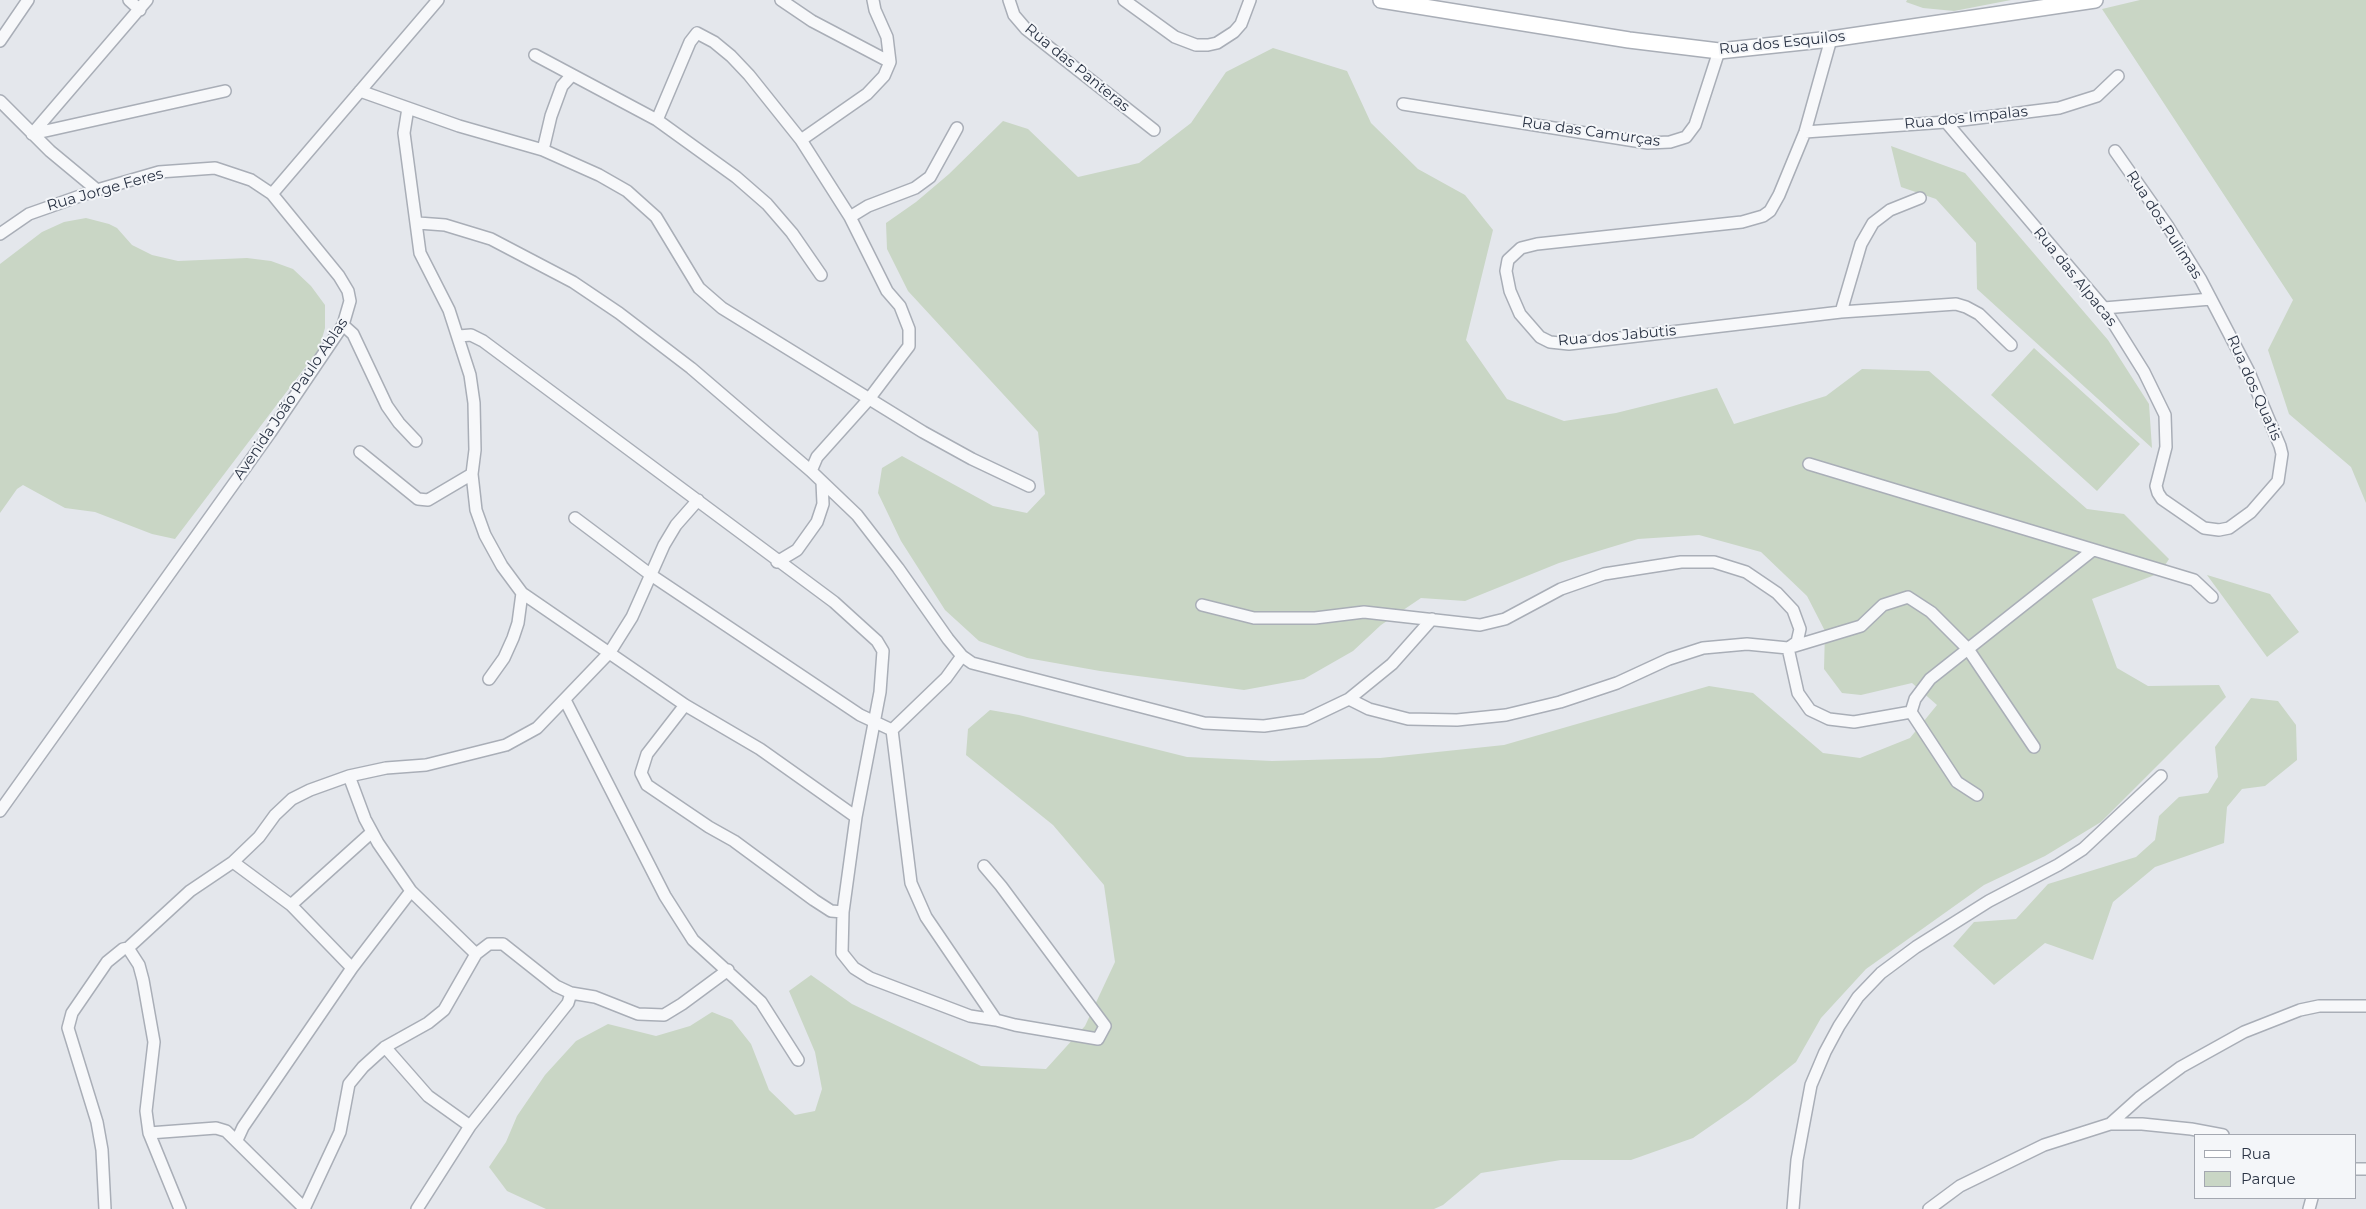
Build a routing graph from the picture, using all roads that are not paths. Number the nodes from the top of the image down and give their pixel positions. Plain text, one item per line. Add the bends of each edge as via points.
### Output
1 (28, 0) edge
2 (129, 0) edge
3 (147, 0) edge
4 (438, 0) edge
5 (781, 0) edge
6 (873, 0) edge
7 (1009, 0) edge
8 (1124, 0) edge
9 (1250, 0) edge
10 (1381, 0) edge
11 (2094, 0) edge
12 (140, 10) junction
13 (1831, 39) junction
14 (0, 41) edge
15 (1719, 50) junction
16 (535, 55) dead end
17 (890, 62) junction
18 (571, 76) junction
19 (2118, 76) dead end
20 (225, 91) dead end
21 (360, 91) junction
22 (0, 101) edge
23 (1403, 104) dead end
24 (408, 108) junction
25 (657, 120) junction
26 (1946, 122) junction
27 (957, 128) dead end
28 (1154, 130) dead end
29 (1805, 132) junction
30 (32, 134) junction
31 (801, 140) junction
32 (543, 150) junction
33 (2115, 151) dead end
34 (97, 190) junction
35 (272, 194) junction
36 (1920, 198) dead end
37 (850, 217) junction
38 (418, 222) junction
39 (0, 234) edge
40 (821, 275) dead end
41 (2211, 299) junction
42 (2104, 308) junction
43 (1840, 312) junction
44 (343, 325) junction
45 (459, 336) junction
46 (2011, 345) dead end
47 (869, 399) junction
48 (416, 441) dead end
49 (360, 452) dead end
50 (1809, 464) dead end
51 (811, 471) junction
52 (472, 474) junction
53 (822, 482) junction
54 (1030, 486) dead end
55 (698, 500) junction
56 (575, 518) dead end
57 (2193, 522) joint
58 (2093, 550) junction
59 (777, 562) junction
60 (651, 575) junction
61 (522, 593) junction
62 (2212, 597) dead end
63 (1202, 605) dead end
64 (1432, 619) junction
65 (1788, 648) junction
66 (1968, 649) junction
67 (610, 652) junction
68 (962, 656) junction
69 (489, 679) dead end
70 (1349, 699) junction
71 (565, 700) junction
72 (685, 705) junction
73 (1910, 712) junction
74 (875, 721) junction
75 (892, 730) junction
76 (2034, 747) dead end
77 (349, 776) junction
78 (2161, 776) dead end
79 (1977, 795) dead end
80 (0, 811) edge
81 (856, 817) junction
82 (372, 832) junction
83 (233, 862) junction
84 (984, 866) dead end
85 (411, 891) junction
86 (291, 905) junction
87 (843, 912) junction
88 (128, 948) junction
89 (476, 954) junction
90 (352, 968) junction
91 (728, 970) junction
92 (571, 993) junction
93 (2366, 1006) edge
94 (996, 1020) junction
95 (385, 1047) junction
96 (798, 1060) dead end
97 (2110, 1124) junction
98 (470, 1126) junction
99 (149, 1133) junction
100 (2218, 1134) edge
101 (237, 1140) junction
102 (105, 1209) edge
103 (180, 1209) edge
104 (304, 1209) edge
105 (417, 1209) edge
106 (1793, 1209) edge
107 (1928, 1209) edge

1 - 14 street
2 - 12 street
3 - 12 street
4 - 21 street
5 - 17 street via 812,21
6 - 17 street via 887,37
7 - 28 street, Rua das Panteras via 1014,15 1026,29
8 - 9 street via 1175,37 1190,44 1208,45 1234,32 1241,24
10 - 15 street, Rua dos Esquilos via 1629,40
11 - 13 street, Rua dos Esquilos
12 - 30 street
13 - 15 street, Rua dos Esquilos
13 - 29 street, Rua dos Jabutis
15 - 23 street, Rua das Camurças via 1695,125 1686,137 1670,142 1648,143
16 - 18 street
17 - 31 street via 884,76 867,94
18 - 25 street
18 - 32 street via 562,86 550,116
19 - 26 street, Rua dos Impalas via 2097,96 2079,103
20 - 30 street
21 - 24 street
21 - 35 street
22 - 30 street
24 - 32 street
24 - 38 street via 404,133
25 - 31 street via 681,59 697,33 731,56
25 - 40 street via 767,204
26 - 29 street, Rua dos Impalas
26 - 42 street, Rua das Alpacas
27 - 37 street via 930,177 915,188 868,206
29 - 43 street, Rua dos Jabutis via 1774,205 1763,216 1742,222 1537,244 1513,254 1506,271 1510,291 1531,330 1557,343
30 - 34 street
31 - 37 street
32 - 47 street via 627,191 656,217 699,288 722,308
33 - 41 street, Rua dos Pulimas via 2182,248
34 - 35 street, Rua Jorge Feres via 160,172 215,168 251,180
34 - 39 street, Rua Jorge Feres via 29,214
35 - 44 street, Avenida João Paulo Ablas via 348,291 350,301
36 - 43 street via 1890,210 1873,223 1861,244
37 - 47 street via 880,278 900,306 908,329 908,346
38 - 45 street via 420,253
38 - 51 street via 444,225 491,239 573,282 690,368
41 - 42 street
41 - 57 street, Rua dos Quatis via 2270,418 2282,462 2278,481 2239,522 2219,530
42 - 57 street, Rua das Alpacas via 2144,372 2165,415 2166,447 2156,486 2158,493
43 - 46 street, Rua dos Jabutis via 1956,304 1979,314
44 - 48 street via 353,334 387,406
44 - 80 street, Avenida João Paulo Ablas via 270,433
45 - 52 street via 474,403
45 - 55 street via 471,335 483,341
47 - 51 street via 817,457
47 - 54 street via 972,459
49 - 52 street via 418,499 428,500
50 - 58 street
51 - 53 street
52 - 61 street via 476,510 485,535
53 - 59 street via 823,504 816,522 797,550
53 - 68 street via 863,523
55 - 59 street
55 - 60 street via 676,525
56 - 60 street
58 - 62 street via 2194,580
58 - 66 street
59 - 74 street via 834,602 877,641 883,651
60 - 67 street via 632,617
60 - 74 street via 860,716
61 - 67 street
61 - 69 street via 513,638
63 - 64 street via 1254,618 1315,618 1364,612
64 - 65 street via 1480,625 1506,619 1561,589 1604,574 1681,562 1714,562 1746,572 1777,593 1793,610 1800,629 1797,642
64 - 70 street via 1392,664
65 - 66 street via 1861,626 1883,605 1908,597 1931,612
65 - 70 street via 1747,644 1703,648 1669,659 1617,683 1506,715 1458,720 1408,719 1369,709
65 - 73 street via 1798,692 1810,710 1829,720 1854,722
66 - 73 street via 1930,679
66 - 76 street
67 - 71 street
67 - 72 street
68 - 70 street via 972,663 1046,684 1204,722 1264,726 1305,720
68 - 75 street via 946,678
71 - 77 street via 537,728 506,745 426,765 386,768
71 - 91 street via 666,896 693,940
72 - 81 street via 760,749
72 - 87 street via 647,754 641,773 647,785 734,841 814,900 832,911
73 - 79 street via 1957,782
74 - 75 street
74 - 81 street
75 - 94 street via 911,883 926,917
77 - 82 street
77 - 83 street via 292,800
78 - 106 street via 2083,849 1989,901 1916,947 1882,973 1858,997 1824,1052 1811,1085 1797,1160
81 - 87 street
82 - 85 street
82 - 86 street
83 - 86 street
83 - 88 street via 190,891
84 - 94 street via 1105,1026 1098,1040
85 - 89 street
85 - 90 street
86 - 90 street
87 - 94 street via 842,953 854,968 870,978 970,1016
88 - 99 street via 143,980 154,1042 146,1111
88 - 102 street via 107,962 72,1013 68,1028 97,1122
89 - 92 street via 489,944 503,944 556,986
89 - 95 street via 444,1010 428,1023
90 - 101 street
91 - 92 street via 664,1015 638,1014 595,997
91 - 96 street via 761,1002
92 - 98 street via 568,1003
93 - 97 street via 2319,1006 2300,1010 2244,1032 2181,1067
95 - 98 street via 428,1096
95 - 104 street via 350,1084 340,1132
97 - 100 street via 2142,1124
97 - 107 street via 2044,1145 1960,1186
98 - 105 street
99 - 101 street via 216,1128
99 - 103 street
101 - 104 street

